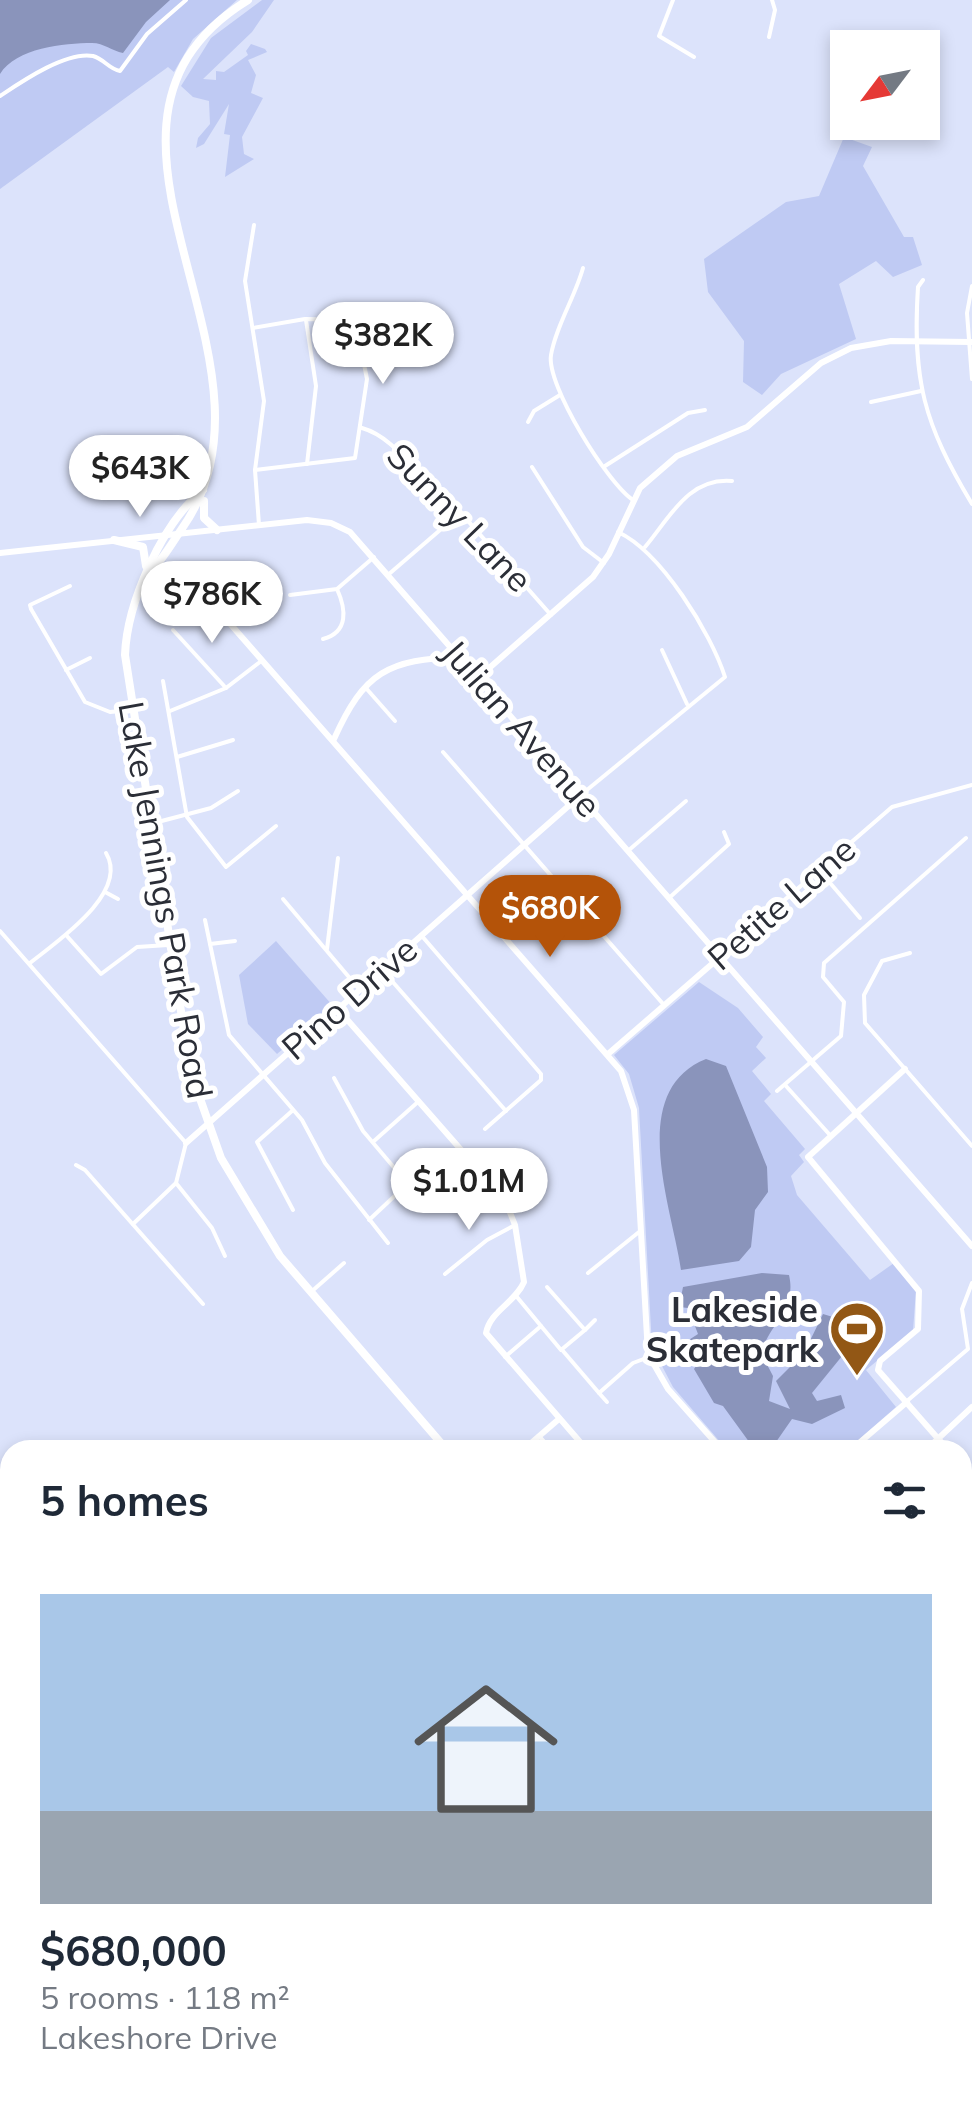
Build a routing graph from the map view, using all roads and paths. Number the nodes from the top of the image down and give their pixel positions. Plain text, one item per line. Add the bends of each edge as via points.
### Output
1 (186, 0) edge
2 (248, 0) edge
3 (673, 0) edge
4 (772, 0) edge
5 (769, 37) dead end
6 (694, 57) dead end
7 (0, 96) edge
8 (254, 225) dead end
9 (583, 268) dead end
10 (923, 280) dead end
11 (972, 286) edge
12 (305, 319) junction
13 (252, 328) junction
14 (915, 341) junction
15 (970, 342) edge
16 (972, 379) edge
17 (921, 391) junction
18 (560, 394) junction
19 (872, 402) dead end
20 (706, 410) dead end
21 (528, 422) dead end
22 (362, 428) junction
23 (307, 464) junction
24 (605, 466) junction
25 (532, 467) dead end
26 (255, 470) junction
27 (732, 481) dead end
28 (203, 490) junction
29 (970, 494) edge
30 (633, 500) junction
31 (972, 504) edge
32 (461, 512) junction
33 (259, 525) junction
34 (217, 530) junction
35 (618, 532) junction
36 (174, 535) junction
37 (114, 540) junction
38 (645, 547) junction
39 (0, 552) edge
40 (374, 557) junction
41 (604, 563) junction
42 (184, 571) dead end
43 (389, 574) junction
44 (146, 575) junction
45 (70, 586) dead end
46 (337, 589) junction
47 (290, 595) dead end
48 (551, 615) junction
49 (174, 630) dead end
50 (323, 638) dead end
51 (662, 650) dead end
52 (462, 657) junction
53 (90, 658) dead end
54 (264, 659) junction
55 (66, 670) junction
56 (479, 677) junction
57 (163, 682) dead end
58 (364, 686) junction
59 (226, 688) junction
60 (687, 704) junction
61 (132, 710) junction
62 (170, 711) junction
63 (395, 720) dead end
64 (334, 739) junction
65 (233, 740) dead end
66 (443, 752) dead end
67 (177, 757) junction
68 (972, 785) edge
69 (238, 791) dead end
70 (581, 795) junction
71 (686, 801) dead end
72 (187, 817) junction
73 (150, 824) junction
74 (276, 826) dead end
75 (724, 832) dead end
76 (966, 838) dead end
77 (524, 844) junction
78 (628, 851) junction
79 (106, 853) dead end
80 (338, 858) dead end
81 (819, 870) junction
82 (104, 892) junction
83 (468, 893) junction
84 (669, 898) junction
85 (118, 899) dead end
86 (282, 899) dead end
87 (860, 918) dead end
88 (206, 920) dead end
89 (0, 931) edge
90 (66, 935) junction
91 (421, 935) junction
92 (235, 940) dead end
93 (210, 944) junction
94 (170, 945) junction
95 (327, 949) junction
96 (910, 953) dead end
97 (720, 956) junction
98 (30, 963) junction
99 (382, 970) junction
100 (359, 990) junction
101 (664, 1004) junction
102 (338, 1008) junction
103 (608, 1054) junction
104 (811, 1060) junction
105 (905, 1068) junction
106 (262, 1074) junction
107 (334, 1078) dead end
108 (784, 1084) junction
109 (778, 1091) dead end
110 (419, 1102) junction
111 (293, 1110) junction
112 (506, 1112) junction
113 (856, 1112) junction
114 (206, 1121) junction
115 (485, 1129) dead end
116 (829, 1134) junction
117 (372, 1142) junction
118 (186, 1143) junction
119 (972, 1146) edge
120 (76, 1165) dead end
121 (417, 1176) dead end
122 (176, 1183) junction
123 (408, 1184) junction
124 (293, 1210) dead end
125 (369, 1220) junction
126 (133, 1224) junction
127 (515, 1225) junction
128 (639, 1232) junction
129 (388, 1242) dead end
130 (972, 1246) edge
131 (225, 1256) dead end
132 (344, 1263) dead end
133 (588, 1273) dead end
134 (445, 1274) dead end
135 (972, 1283) edge
136 (547, 1288) dead end
137 (310, 1292) junction
138 (516, 1296) junction
139 (203, 1304) dead end
140 (595, 1320) dead end
141 (541, 1326) junction
142 (585, 1330) junction
143 (561, 1350) junction
144 (649, 1357) junction
145 (506, 1358) junction
146 (883, 1376) junction
147 (599, 1393) junction
148 (607, 1402) dead end
149 (906, 1402) junction
150 (972, 1406) edge
151 (897, 1410) junction
152 (559, 1419) junction
153 (539, 1436) junction
154 (939, 1439) joint
155 (438, 1440) edge
156 (534, 1440) edge
157 (543, 1440) edge
158 (578, 1440) edge
159 (713, 1440) edge
160 (862, 1440) edge

1 - 7 street via 120,71 82,56 25,77
2 - 28 main road, Lake Jennings Park Road via 195,47 172,93 164,135 167,178 218,406 216,449
3 - 6 street via 660,36
4 - 5 street
8 - 13 street via 245,280
9 - 18 street via 551,355
10 - 14 street
11 - 15 street
12 - 13 street
12 - 22 street via 356,321 367,376
12 - 23 street via 316,386
13 - 26 street via 264,406
14 - 15 street
14 - 17 street
14 - 30 street via 843,352 747,427 676,456
15 - 16 street
17 - 19 street
17 - 29 street via 937,441
18 - 21 street
18 - 24 street
20 - 24 street via 688,413
22 - 23 street via 356,457
22 - 32 street, Sunny Lane via 382,436 434,495
23 - 26 street
24 - 30 street
25 - 41 street via 583,548
26 - 33 street
27 - 38 street via 687,494
28 - 34 main road via 204,518
28 - 36 main road, Lake Jennings Park Road
29 - 31 street
30 - 35 street
32 - 43 street
32 - 48 street, Sunny Lane
33 - 34 street, Julian Avenue
33 - 40 street, Julian Avenue via 331,523 353,534
34 - 36 street, Julian Avenue
35 - 38 street, Pino Drive
35 - 41 street
36 - 37 street, Julian Avenue
36 - 44 main road, Lake Jennings Park Road
37 - 39 street, Julian Avenue
37 - 44 main road via 144,546
38 - 60 street, Pino Drive via 725,673 723,682
40 - 43 street, Julian Avenue
40 - 46 street
41 - 48 street
42 - 54 street
43 - 52 street, Julian Avenue
44 - 61 main road, Lake Jennings Park Road via 128,617 125,665
45 - 55 street via 30,605
46 - 47 street
46 - 50 street via 345,606 342,624
48 - 56 street
49 - 59 street
51 - 60 street
52 - 56 street, Julian Avenue
52 - 58 street via 400,663
53 - 55 street
54 - 59 street
54 - 64 street
55 - 61 street via 85,702
56 - 70 street, Julian Avenue
57 - 62 street
58 - 63 street
58 - 64 street
59 - 62 street
60 - 70 street, Pino Drive
61 - 73 main road, Lake Jennings Park Road
62 - 67 street
64 - 83 street
65 - 67 street
66 - 77 street
67 - 72 street
68 - 81 street, Petite Lane via 900,802
69 - 72 street
70 - 77 street, Pino Drive
70 - 78 street, Julian Avenue
71 - 78 street
72 - 73 street
72 - 74 street via 226,867
73 - 94 main road, Lake Jennings Park Road
75 - 84 street via 729,844
76 - 104 street via 824,963 821,972 845,1012 837,1043
77 - 83 street, Pino Drive
77 - 101 street
78 - 84 street, Julian Avenue
79 - 82 street via 112,867
80 - 95 street
81 - 87 street
81 - 97 street, Petite Lane
82 - 85 street
82 - 90 street
83 - 91 street, Pino Drive
83 - 103 street
84 - 97 street, Julian Avenue
86 - 95 street
88 - 93 street
89 - 98 street
90 - 94 street via 102,974 144,944
90 - 98 street
91 - 99 street, Pino Drive
91 - 112 street via 541,1077
92 - 93 street
93 - 106 street via 231,1044
94 - 114 main road, Lake Jennings Park Road
95 - 100 street
96 - 105 street via 882,961 863,1007 865,1023
97 - 101 street, Petite Lane
97 - 104 street, Julian Avenue
98 - 118 street
99 - 100 street, Pino Drive
99 - 112 street
100 - 102 street, Pino Drive
101 - 103 street, Petite Lane
102 - 106 street, Pino Drive
102 - 110 street
103 - 128 street via 634,1110
104 - 108 street
104 - 113 street, Julian Avenue
105 - 113 street
105 - 119 street
106 - 111 street
106 - 114 street, Pino Drive
107 - 117 street
108 - 109 street
108 - 116 street
110 - 117 street
110 - 127 street via 504,1198
111 - 124 street via 257,1142
111 - 125 street
112 - 115 street
113 - 116 street
113 - 130 street, Julian Avenue
114 - 118 street, Pino Drive
114 - 137 main road, Lake Jennings Park Road via 269,1242
116 - 146 street via 808,1157 921,1298 921,1322 880,1361
117 - 123 street
118 - 122 street, Pino Drive
120 - 126 street
121 - 123 street
122 - 126 street
122 - 131 street
123 - 125 street
125 - 129 street
126 - 139 street
127 - 134 street
127 - 138 street via 524,1282
128 - 133 street
128 - 144 street
132 - 137 street
135 - 149 street via 962,1308 968,1349
136 - 142 street
137 - 155 main road, Lake Jennings Park Road
138 - 141 street
138 - 145 street via 486,1328
140 - 142 street
141 - 143 street
141 - 145 street
142 - 143 street
143 - 147 street
144 - 147 street
144 - 159 street
145 - 152 street
146 - 149 street
146 - 151 street
147 - 148 street
149 - 151 street
149 - 154 street
150 - 154 street
151 - 160 street
152 - 153 street
152 - 158 street
153 - 156 street
153 - 157 street

